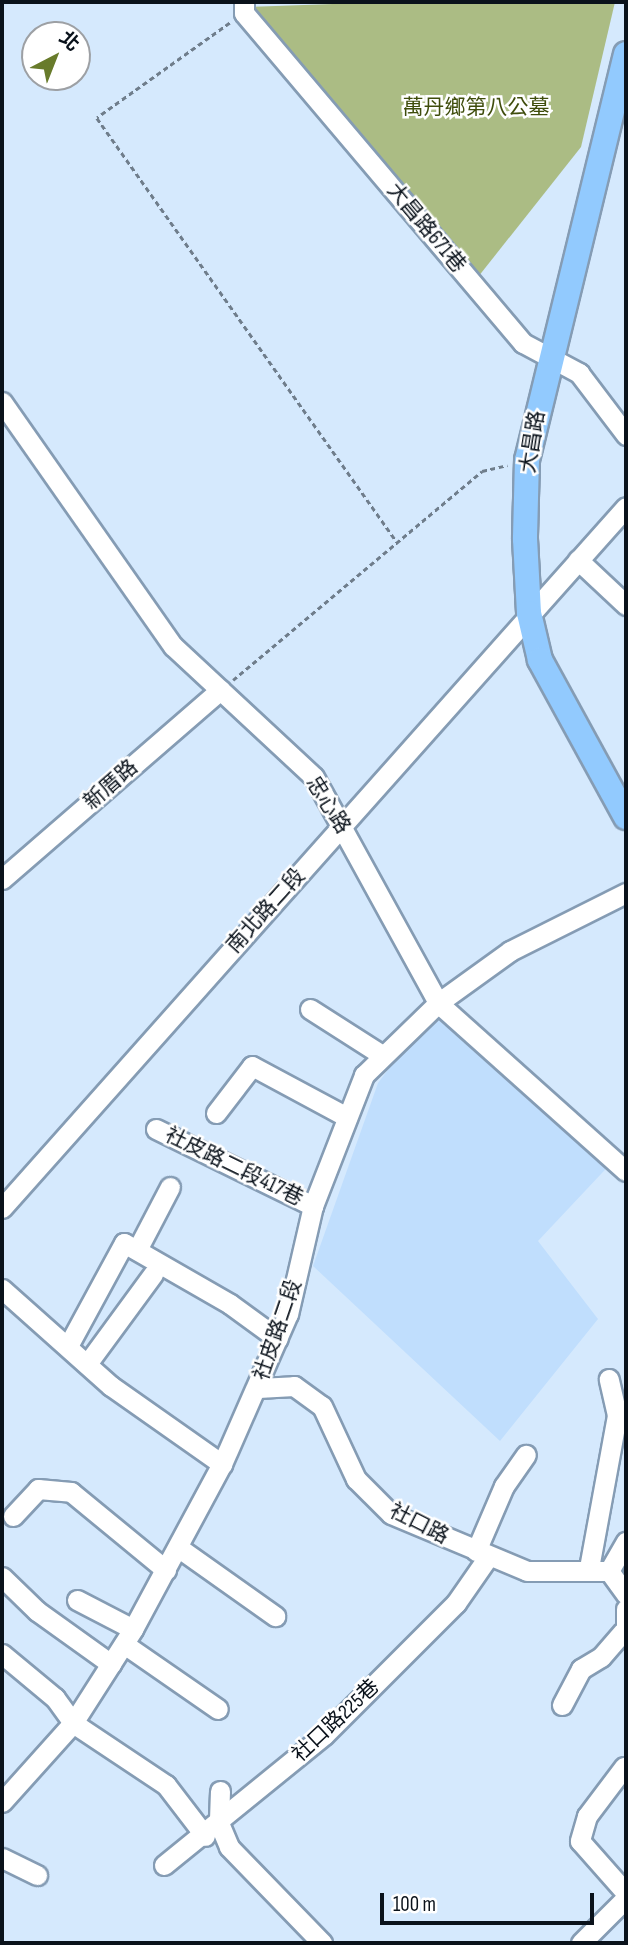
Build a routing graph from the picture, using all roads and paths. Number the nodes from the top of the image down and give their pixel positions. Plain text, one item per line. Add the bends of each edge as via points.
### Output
1 (244, 7) edge
2 (626, 54) edge
3 (622, 90) edge
4 (549, 356) junction
5 (2, 402) edge
6 (626, 435) edge
7 (527, 460) junction
8 (624, 513) edge
9 (397, 542) junction
10 (578, 560) junction
11 (626, 605) edge
12 (529, 613) junction
13 (220, 690) junction
14 (626, 817) edge
15 (342, 826) junction
16 (2, 879) edge
17 (626, 892) edge
18 (438, 1003) junction
19 (310, 1009) dead end
20 (382, 1055) junction
21 (216, 1113) dead end
22 (347, 1117) junction
23 (156, 1129) dead end
24 (626, 1171) edge
25 (170, 1187) dead end
26 (313, 1206) junction
27 (2, 1208) edge
28 (137, 1250) junction
29 (153, 1275) dead end
30 (2, 1289) edge
31 (278, 1339) junction
32 (68, 1346) junction
33 (88, 1364) junction
34 (609, 1379) dead end
35 (258, 1388) junction
36 (526, 1455) dead end
37 (222, 1464) junction
38 (13, 1516) dead end
39 (626, 1541) edge
40 (178, 1548) junction
41 (482, 1554) junction
42 (589, 1568) junction
43 (166, 1570) junction
44 (609, 1571) junction
45 (2, 1577) edge
46 (626, 1594) edge
47 (77, 1600) dead end
48 (626, 1609) edge
49 (275, 1616) dead end
50 (625, 1633) edge
51 (129, 1637) junction
52 (2, 1654) edge
53 (111, 1664) junction
54 (562, 1705) dead end
55 (218, 1709) dead end
56 (73, 1723) junction
57 (624, 1767) dead end
58 (220, 1791) dead end
59 (4, 1792) edge
60 (212, 1830) junction
61 (2, 1857) edge
62 (164, 1865) dead end
63 (37, 1875) dead end
64 (626, 1893) edge
65 (626, 1898) edge
66 (322, 1943) edge
67 (581, 1943) edge

1 - 4 street, 大昌路671巷 via 523,343
1 - 9 path via 97,118
2 - 3 main road, 大昌路
3 - 4 main road, 大昌路
4 - 6 street, 大昌路671巷 via 579,373
4 - 7 main road, 大昌路
5 - 13 street, 忠心路 via 173,646
7 - 9 path via 482,471
7 - 12 main road, 大昌路
8 - 10 street, 南北路二段
9 - 13 path
10 - 11 street
10 - 12 street, 南北路二段
12 - 14 main road, 大昌路 via 540,660
12 - 15 street, 南北路二段
13 - 15 street, 忠心路 via 314,777
13 - 16 street, 新厝路
15 - 18 street, 忠心路
15 - 27 street, 南北路二段
17 - 18 street, 社皮路二段 via 510,951
18 - 20 street, 社皮路二段
18 - 24 street, 忠心路
19 - 20 street
20 - 22 street, 社皮路二段 via 364,1075
21 - 22 street via 251,1066
22 - 26 street, 社皮路二段
23 - 26 street, 社皮路二段417巷
25 - 28 street
26 - 31 street, 社皮路二段
28 - 31 street via 230,1304
28 - 32 street via 124,1243
29 - 33 street
30 - 32 street
31 - 35 street, 社皮路二段
32 - 33 street
33 - 37 street
34 - 42 street via 617,1415
35 - 37 street, 社皮路二段
35 - 41 street, 社口路 via 294,1386 322,1406 356,1479 391,1514
36 - 41 street, 社口路225巷 via 503,1486
37 - 40 street, 社皮路二段
38 - 43 street via 38,1489 71,1492
39 - 44 street
40 - 43 street, 社皮路二段
40 - 49 street
41 - 42 street, 社口路 via 527,1571
41 - 60 street, 社口路225巷 via 456,1603 324,1735
42 - 44 street, 社口路
43 - 51 street, 社皮路二段
44 - 46 street
45 - 53 street via 37,1611
47 - 51 street
48 - 50 street
50 - 54 street via 581,1669
51 - 53 street, 社皮路二段
51 - 55 street
52 - 56 street via 55,1698
53 - 56 street, 社皮路二段
56 - 59 street, 社皮路二段
56 - 60 street via 166,1785
57 - 64 street via 587,1816 580,1841
58 - 60 street
60 - 62 street, 社口路225巷
60 - 66 street
61 - 63 street
65 - 67 street

